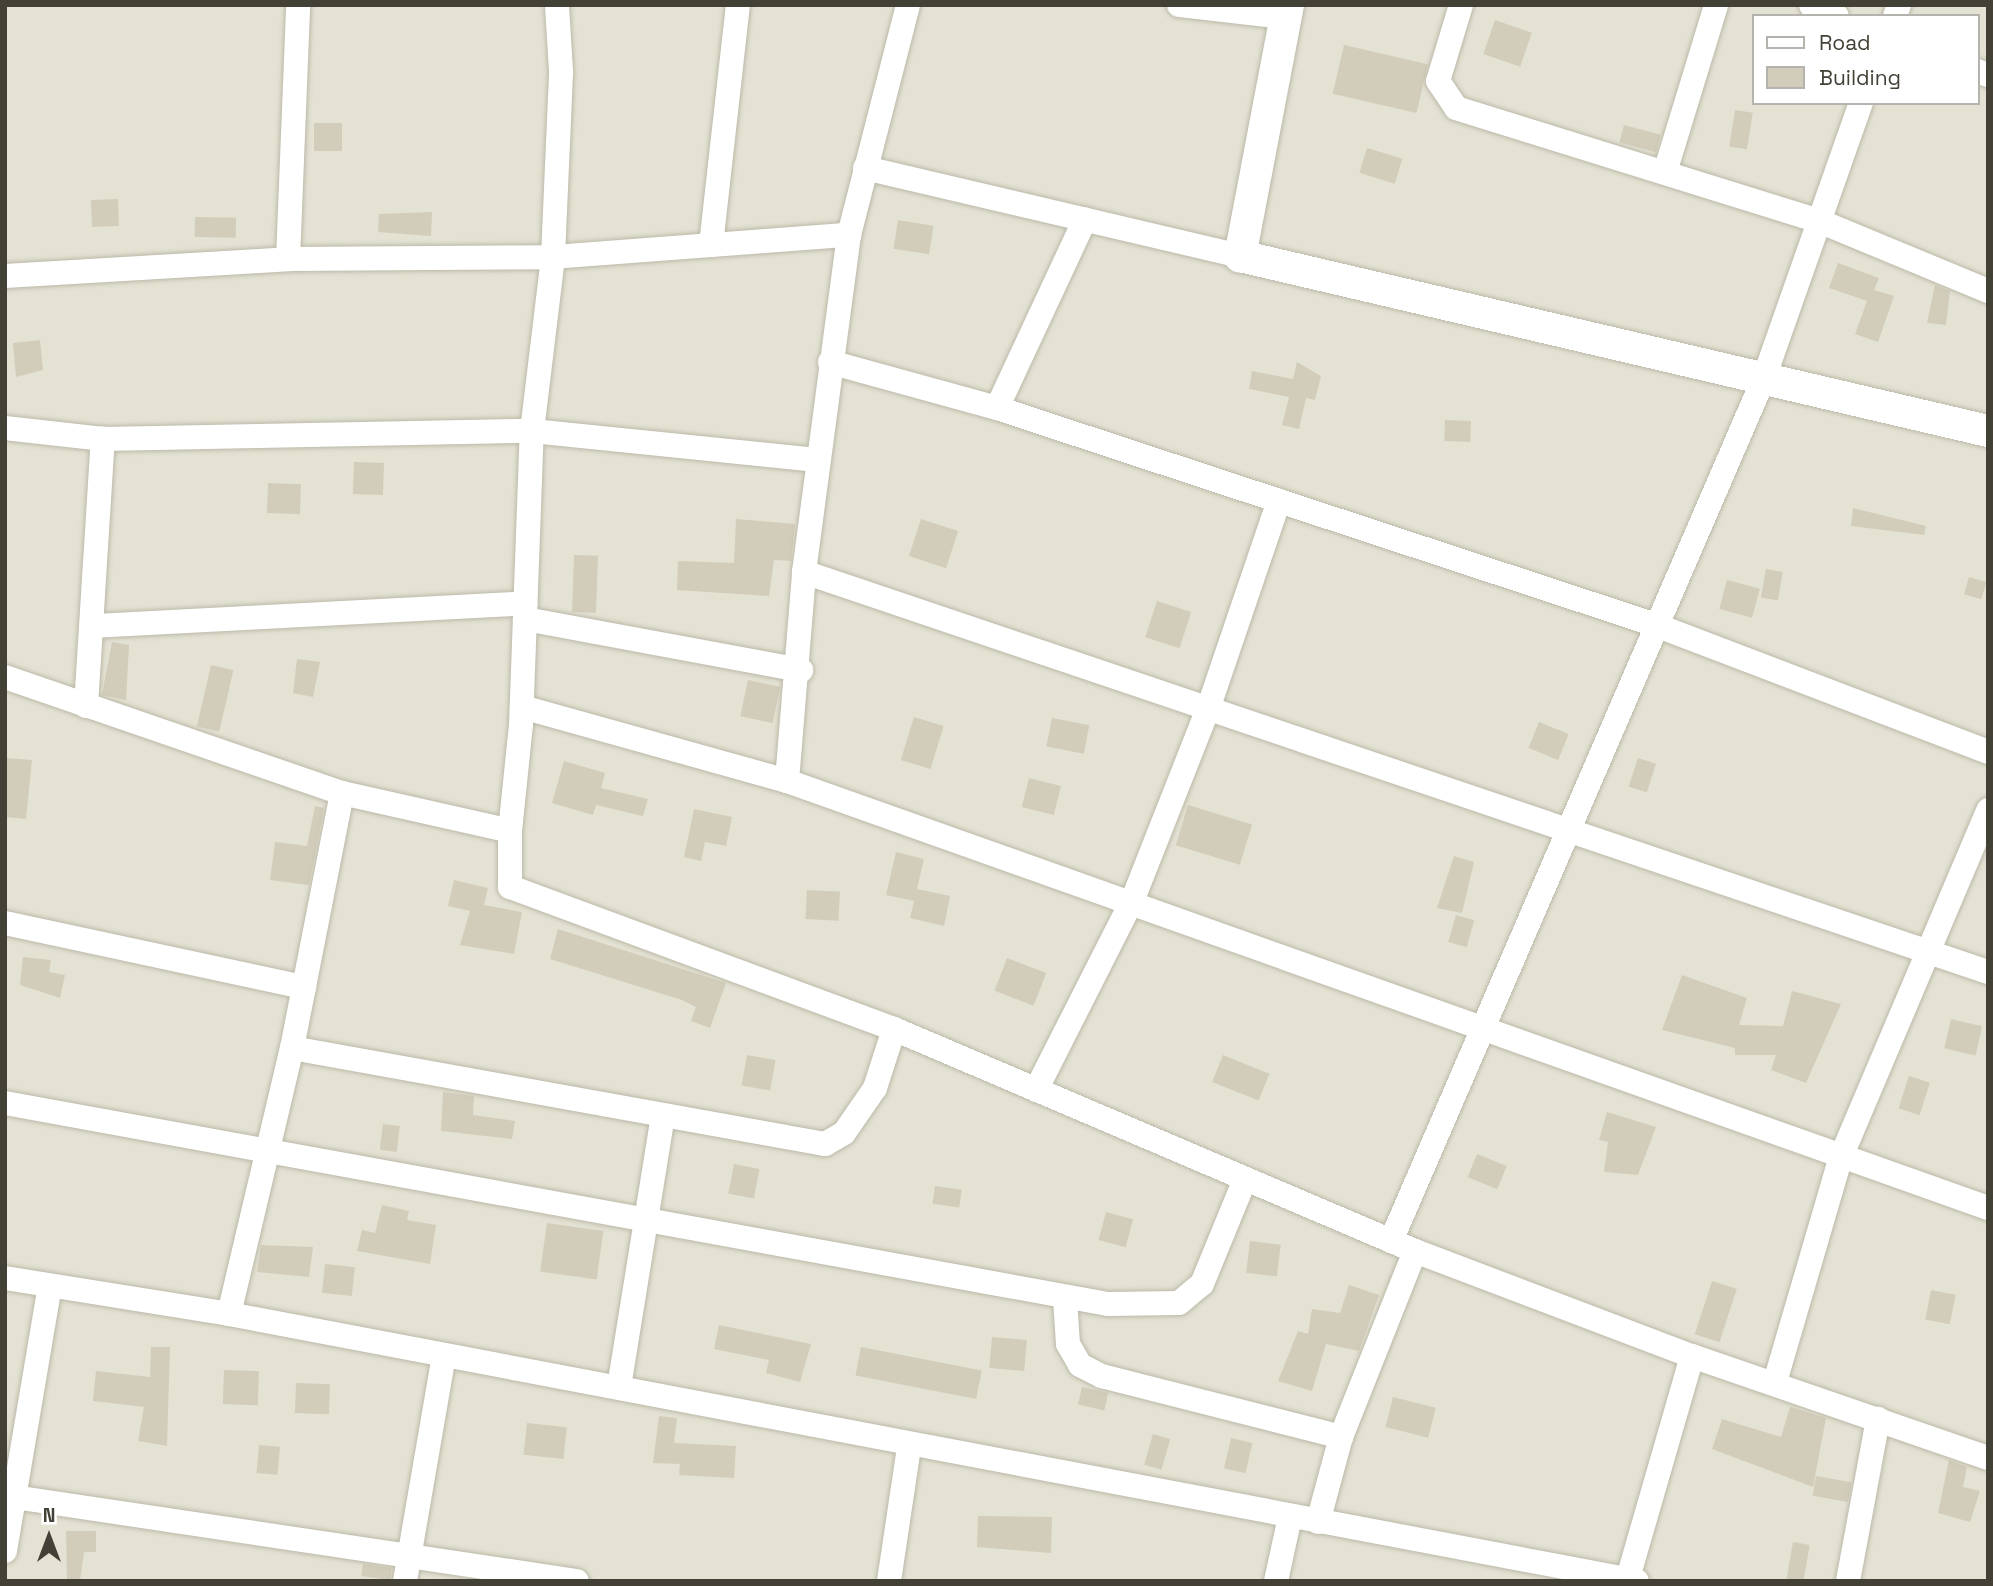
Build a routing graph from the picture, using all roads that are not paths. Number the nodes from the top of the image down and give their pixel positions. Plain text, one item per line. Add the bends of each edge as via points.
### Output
1 (298, 5) edge
2 (557, 5) edge
3 (738, 5) edge
4 (908, 5) edge
5 (1179, 5) edge
6 (1461, 5) edge
7 (1716, 5) edge
8 (1811, 5) edge
9 (1287, 11) edge
10 (1832, 14) edge
11 (1860, 105) edge
12 (865, 168) junction
13 (1666, 169) junction
14 (1085, 219) junction
15 (1819, 221) junction
16 (849, 235) junction
17 (711, 246) junction
18 (1241, 256) junction
19 (553, 257) junction
20 (288, 259) junction
21 (5, 276) edge
22 (1988, 291) edge
23 (830, 362) junction
24 (1764, 378) junction
25 (997, 408) junction
26 (5, 428) edge
27 (532, 431) junction
28 (1988, 431) edge
29 (103, 439) junction
30 (818, 460) junction
31 (1279, 501) junction
32 (804, 572) junction
33 (525, 611) junction
34 (1653, 624) junction
35 (93, 626) junction
36 (801, 670) junction
37 (5, 677) edge
38 (86, 706) junction
39 (522, 708) junction
40 (1208, 709) junction
41 (1988, 752) edge
42 (787, 781) junction
43 (342, 793) junction
44 (1988, 810) edge
45 (510, 831) junction
46 (1572, 831) junction
47 (1133, 899) junction
48 (5, 923) edge
49 (1930, 949) junction
50 (1988, 972) edge
51 (304, 987) junction
52 (1484, 1028) junction
53 (894, 1029) junction
54 (292, 1048) junction
55 (1036, 1090) junction
56 (5, 1103) edge
57 (663, 1116) junction
58 (269, 1150) junction
59 (1841, 1157) junction
60 (1245, 1179) junction
61 (1988, 1208) edge
62 (647, 1220) junction
63 (1391, 1241) junction
64 (1415, 1251) junction
65 (5, 1278) edge
66 (50, 1286) junction
67 (1065, 1299) junction
68 (229, 1314) junction
69 (444, 1356) junction
70 (1692, 1356) junction
71 (1775, 1382) junction
72 (619, 1387) junction
73 (1878, 1419) junction
74 (1341, 1437) junction
75 (909, 1447) junction
76 (1988, 1458) edge
77 (14, 1497) junction
78 (1290, 1517) junction
79 (1318, 1522) junction
80 (5, 1551) edge
81 (410, 1552) junction
82 (1632, 1579) edge
83 (405, 1581) edge
84 (577, 1581) edge
85 (889, 1581) edge
86 (1276, 1581) edge
87 (1848, 1581) edge

1 - 20 street
2 - 19 street via 561,71
3 - 17 street
4 - 12 street
5 - 9 street
6 - 13 street via 1438,81 1457,108
7 - 13 street
8 - 10 street
9 - 18 street
11 - 15 street
12 - 14 street
12 - 16 street
13 - 15 street
14 - 18 street
14 - 25 street
15 - 22 street
15 - 24 street
16 - 17 street
16 - 23 street
17 - 19 street
18 - 24 street
19 - 20 street
19 - 27 street
20 - 21 street
23 - 25 street
23 - 30 street
24 - 28 street
24 - 34 street
25 - 31 street
26 - 29 street
27 - 29 street
27 - 30 street
27 - 33 street
29 - 35 street
30 - 32 street
31 - 34 street
31 - 40 street
32 - 36 street
32 - 40 street
33 - 35 street
33 - 36 street
33 - 39 street
34 - 41 street
34 - 46 street
35 - 38 street
36 - 42 street
37 - 38 street
38 - 43 street
39 - 42 street
39 - 45 street
40 - 46 street
40 - 47 street
42 - 47 street
43 - 45 street
43 - 51 street
44 - 49 street
45 - 53 street via 510,887
46 - 49 street
46 - 52 street
47 - 52 street
47 - 55 street
48 - 51 street
49 - 50 street
49 - 59 street
51 - 54 street
52 - 59 street
52 - 63 street
53 - 55 street
53 - 57 street via 875,1087 844,1133 824,1144
54 - 57 street
54 - 58 street
55 - 60 street
56 - 58 street
57 - 62 street
58 - 62 street
58 - 68 street
59 - 61 street
59 - 71 street
60 - 63 street
60 - 67 street via 1217,1259 1179,1303
62 - 67 street
62 - 72 street
63 - 64 street
64 - 70 street
64 - 74 street
65 - 66 street
66 - 68 street
66 - 77 street
67 - 74 street via 1068,1344 1080,1365 1102,1377
68 - 69 street
69 - 72 street
69 - 81 street
70 - 71 street
70 - 82 street
71 - 73 street
72 - 75 street
73 - 76 street
73 - 87 street
74 - 79 street
75 - 78 street
75 - 85 street
77 - 80 street
77 - 81 street
78 - 79 street
78 - 86 street
79 - 82 street
81 - 83 street
81 - 84 street

